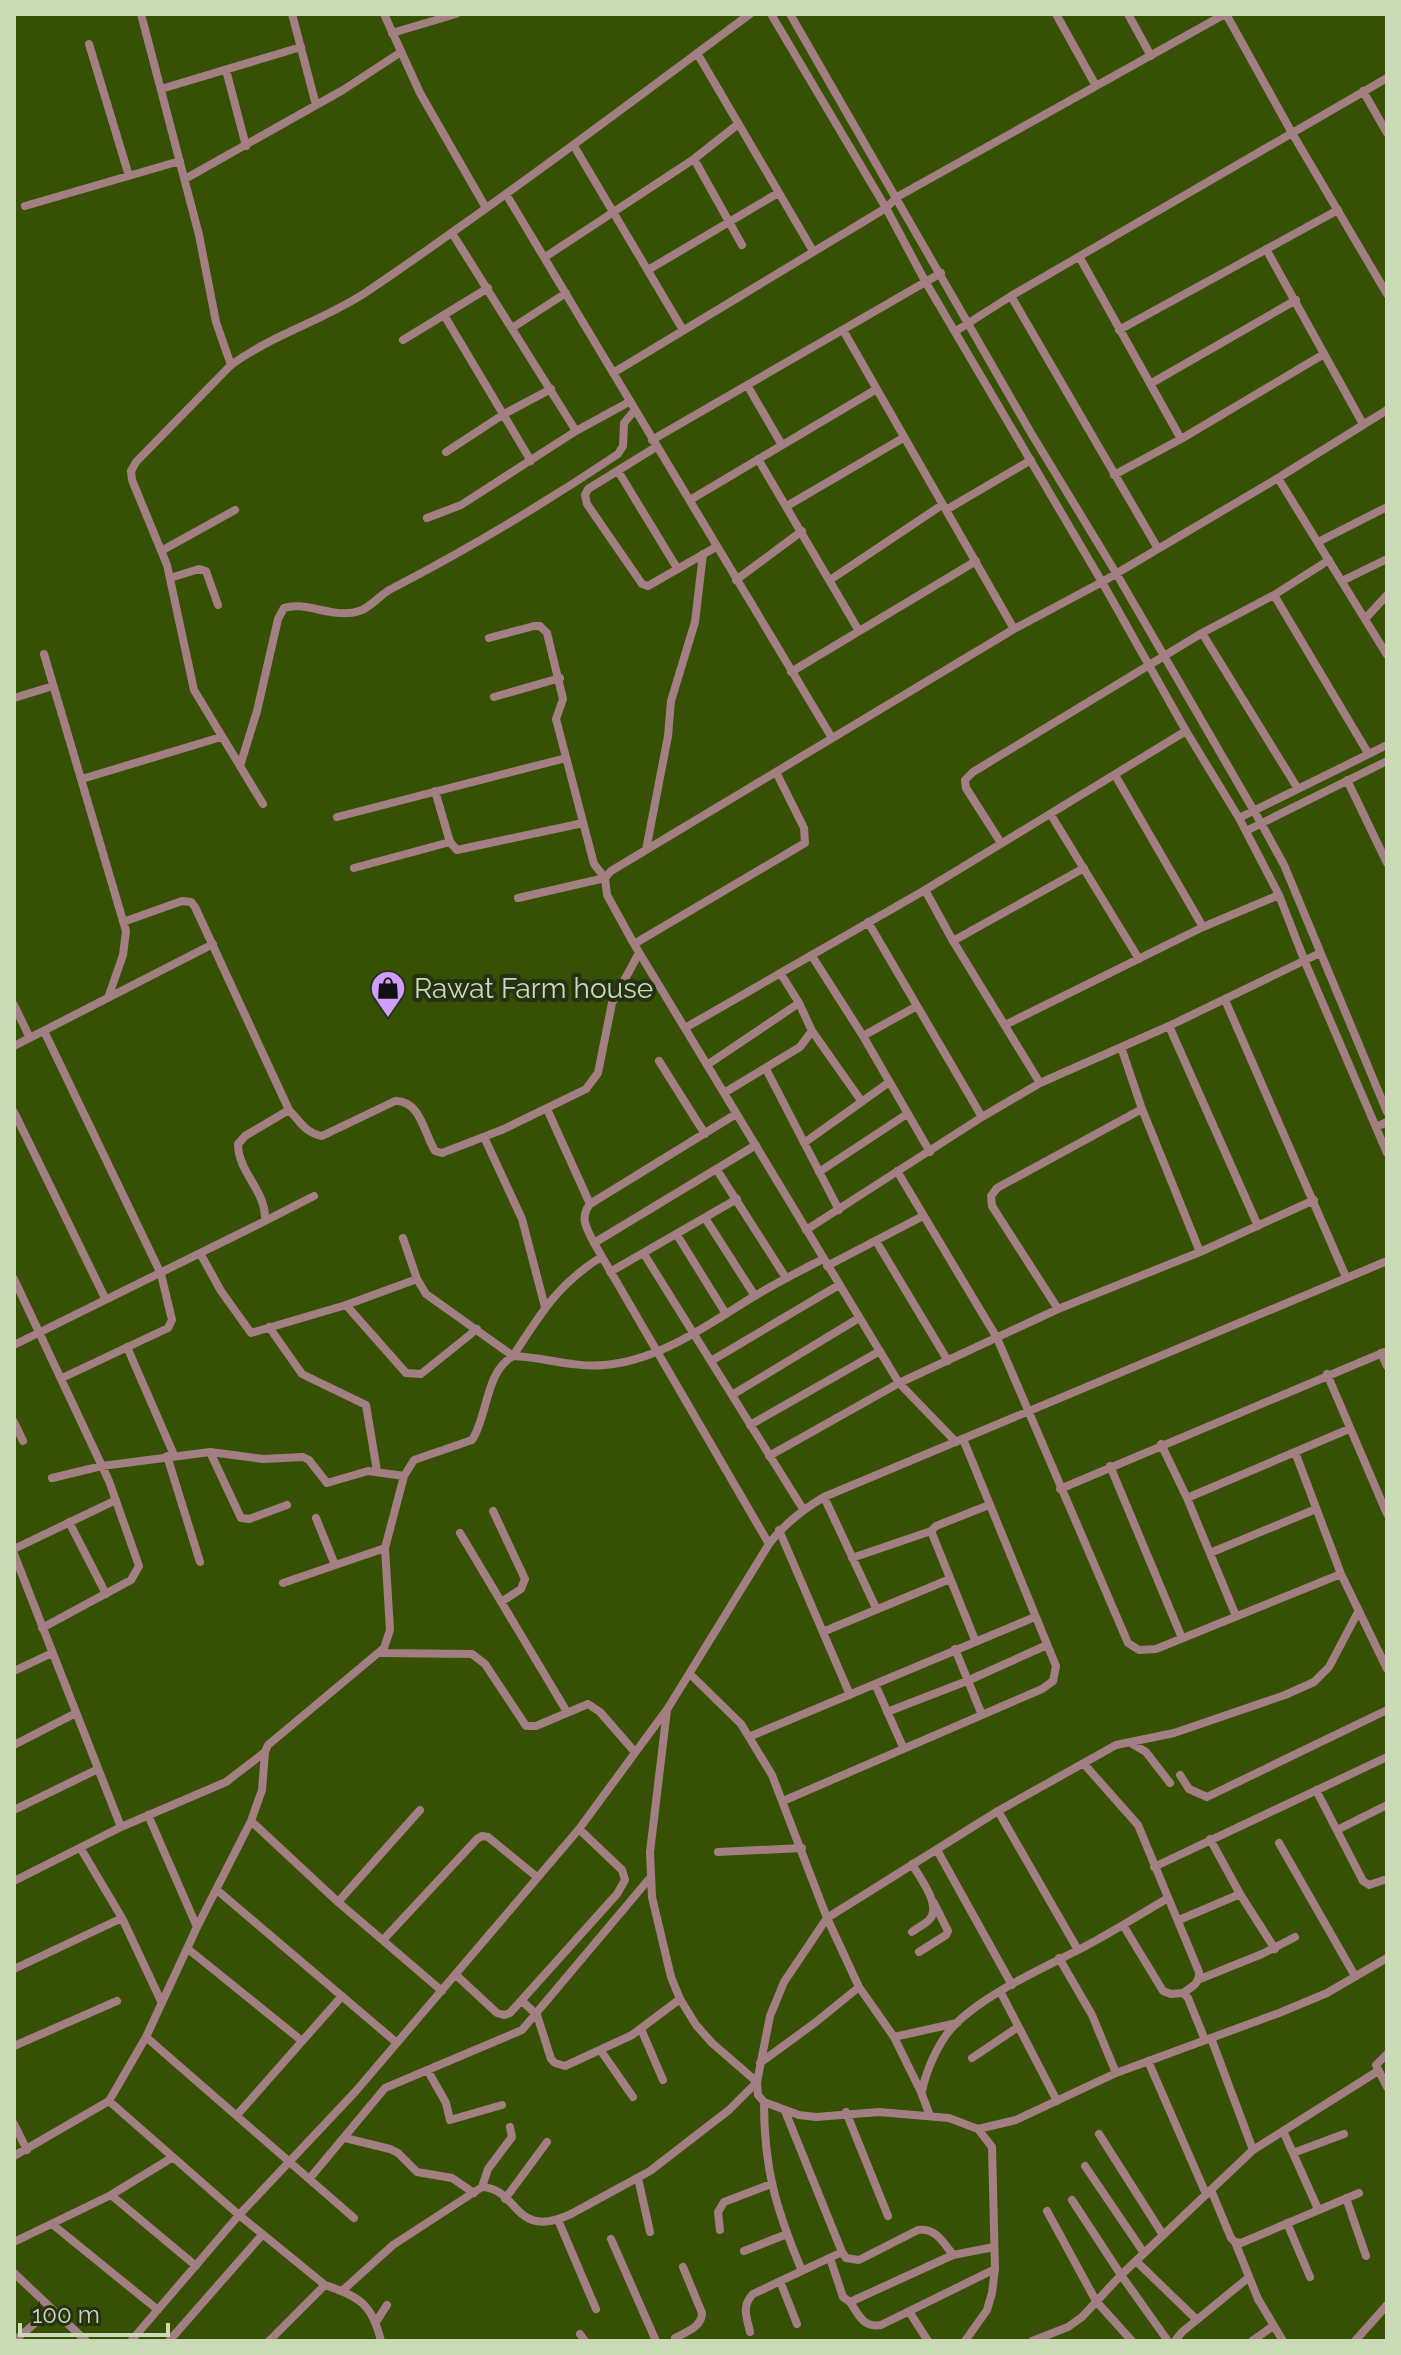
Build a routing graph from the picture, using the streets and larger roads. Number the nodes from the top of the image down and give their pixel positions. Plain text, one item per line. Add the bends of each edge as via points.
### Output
1 (141, 14) edge
2 (292, 14) edge
3 (384, 14) edge
4 (456, 14) edge
5 (750, 14) edge
6 (771, 14) edge
7 (790, 14) edge
8 (1056, 14) edge
9 (1128, 14) edge
10 (1226, 14) edge
11 (392, 33) junction
12 (89, 44) dead end
13 (301, 47) junction
14 (401, 52) junction
15 (697, 53) junction
16 (1151, 56) junction
17 (226, 70) junction
18 (1387, 78) edge
19 (1096, 86) junction
20 (161, 89) junction
21 (1363, 91) junction
22 (316, 105) junction
23 (737, 125) junction
24 (1292, 133) junction
25 (1387, 133) edge
26 (246, 146) junction
27 (574, 146) junction
28 (694, 159) junction
29 (180, 161) junction
30 (129, 176) junction
31 (185, 179) junction
32 (778, 193) junction
33 (506, 194) junction
34 (897, 197) junction
35 (25, 206) dead end
36 (486, 208) junction
37 (886, 208) junction
38 (1338, 210) junction
39 (614, 211) junction
40 (728, 221) junction
41 (452, 233) junction
42 (742, 245) dead end
43 (1266, 249) junction
44 (813, 251) junction
45 (545, 257) junction
46 (1080, 258) junction
47 (648, 270) junction
48 (941, 273) junction
49 (925, 281) junction
50 (488, 288) junction
51 (566, 293) junction
52 (1387, 294) edge
53 (1011, 296) junction
54 (1296, 300) junction
55 (444, 315) junction
56 (969, 322) junction
57 (512, 328) junction
58 (683, 330) junction
59 (843, 330) junction
60 (1119, 330) junction
61 (956, 331) junction
62 (403, 340) dead end
63 (1324, 354) junction
64 (231, 365) junction
65 (613, 373) junction
66 (1150, 384) junction
67 (747, 385) junction
68 (551, 389) junction
69 (875, 390) junction
70 (629, 402) junction
71 (1387, 410) edge
72 (634, 411) junction
73 (504, 414) junction
74 (1363, 424) junction
75 (576, 431) junction
76 (903, 438) junction
77 (1181, 439) junction
78 (654, 443) junction
79 (782, 445) junction
80 (446, 452) dead end
81 (758, 459) junction
82 (1031, 460) junction
83 (531, 461) junction
84 (618, 471) junction
85 (1114, 475) junction
86 (1278, 478) junction
87 (690, 500) junction
88 (787, 506) junction
89 (944, 507) junction
90 (1387, 507) edge
91 (235, 510) dead end
92 (427, 518) dead end
93 (802, 531) junction
94 (1318, 542) junction
95 (716, 547) junction
96 (1157, 547) junction
97 (161, 551) junction
98 (703, 554) junction
99 (1387, 559) edge
100 (1329, 560) junction
101 (976, 561) junction
102 (677, 568) junction
103 (1116, 573) junction
104 (170, 578) junction
105 (736, 580) junction
106 (830, 580) junction
107 (1342, 581) junction
108 (1102, 582) junction
109 (1274, 595) junction
110 (1387, 595) edge
111 (218, 605) dead end
112 (1365, 619) junction
113 (1014, 629) junction
114 (859, 631) junction
115 (1202, 633) junction
116 (489, 638) dead end
117 (44, 654) dead end
118 (1387, 655) edge
119 (1164, 657) junction
120 (1149, 666) junction
121 (791, 672) junction
122 (560, 678) junction
123 (53, 686) junction
124 (494, 697) dead end
125 (14, 698) edge
126 (1186, 731) junction
127 (221, 737) junction
128 (832, 738) junction
129 (1387, 745) edge
130 (1368, 753) junction
131 (566, 758) junction
132 (1387, 761) edge
133 (240, 766) junction
134 (776, 772) junction
135 (1115, 775) junction
136 (82, 779) junction
137 (1347, 780) junction
138 (1298, 789) junction
139 (435, 791) junction
140 (263, 804) dead end
141 (1255, 811) junction
142 (1051, 815) junction
143 (337, 817) dead end
144 (1239, 818) junction
145 (583, 823) junction
146 (1261, 823) junction
147 (1246, 831) junction
148 (450, 842) junction
149 (1001, 843) junction
150 (646, 850) junction
151 (1387, 863) edge
152 (354, 868) dead end
153 (1084, 868) junction
154 (605, 878) junction
155 (925, 890) junction
156 (1279, 895) junction
157 (518, 898) dead end
158 (123, 922) junction
159 (868, 922) junction
160 (1203, 927) junction
161 (953, 941) junction
162 (213, 944) junction
163 (637, 949) junction
164 (1320, 953) junction
165 (812, 956) junction
166 (1139, 959) junction
167 (1305, 962) junction
168 (781, 974) junction
169 (108, 998) junction
170 (1225, 1000) junction
171 (799, 1003) junction
172 (14, 1006) edge
173 (917, 1006) junction
174 (1005, 1025) junction
175 (1169, 1026) junction
176 (685, 1028) junction
177 (44, 1031) junction
178 (812, 1031) junction
179 (863, 1036) junction
180 (30, 1038) junction
181 (14, 1046) edge
182 (1121, 1047) junction
183 (659, 1061) dead end
184 (707, 1065) junction
185 (766, 1069) junction
186 (888, 1083) junction
187 (1040, 1083) junction
188 (724, 1093) junction
189 (862, 1102) junction
190 (547, 1109) junction
191 (1142, 1109) junction
192 (289, 1110) junction
193 (14, 1112) edge
194 (1387, 1112) edge
195 (736, 1114) junction
196 (907, 1114) junction
197 (982, 1117) junction
198 (1387, 1122) edge
199 (1376, 1127) junction
200 (705, 1134) junction
201 (484, 1137) junction
202 (804, 1143) junction
203 (756, 1145) junction
204 (930, 1152) junction
205 (1387, 1153) edge
206 (717, 1170) junction
207 (897, 1171) junction
208 (819, 1172) junction
209 (314, 1196) dead end
210 (737, 1199) junction
211 (1314, 1200) junction
212 (590, 1204) junction
213 (839, 1210) junction
214 (923, 1216) junction
215 (705, 1218) junction
216 (265, 1221) junction
217 (1258, 1226) junction
218 (806, 1230) junction
219 (677, 1235) junction
220 (403, 1238) dead end
221 (876, 1241) junction
222 (594, 1243) junction
223 (219, 1245) junction
224 (1200, 1252) junction
225 (200, 1253) junction
226 (644, 1254) junction
227 (601, 1257) junction
228 (1387, 1261) edge
229 (825, 1262) junction
230 (208, 1267) junction
231 (610, 1272) junction
232 (161, 1274) junction
233 (1346, 1277) junction
234 (786, 1278) junction
235 (14, 1279) edge
236 (417, 1279) junction
237 (839, 1285) junction
238 (755, 1296) junction
239 (105, 1298) junction
240 (346, 1305) junction
241 (545, 1307) junction
242 (1058, 1309) junction
243 (726, 1314) junction
244 (859, 1318) junction
245 (269, 1327) junction
246 (477, 1329) junction
247 (39, 1333) junction
248 (693, 1334) junction
249 (997, 1338) junction
250 (14, 1345) edge
251 (127, 1347) junction
252 (880, 1351) junction
253 (658, 1352) junction
254 (1384, 1352) edge
255 (513, 1356) junction
256 (711, 1361) junction
257 (948, 1361) junction
258 (1387, 1366) edge
259 (1327, 1374) junction
260 (62, 1378) junction
261 (899, 1383) junction
262 (732, 1395) junction
263 (1028, 1413) junction
264 (14, 1422) edge
265 (750, 1425) junction
266 (1349, 1429) junction
267 (23, 1441) dead end
268 (960, 1441) junction
269 (1161, 1444) junction
270 (210, 1452) junction
271 (1295, 1452) junction
272 (171, 1456) junction
273 (769, 1456) junction
274 (102, 1466) junction
275 (1110, 1466) junction
276 (377, 1471) junction
277 (404, 1476) junction
278 (52, 1478) dead end
279 (1060, 1489) junction
280 (824, 1497) junction
281 (1187, 1498) junction
282 (116, 1500) junction
283 (287, 1505) dead end
284 (989, 1505) junction
285 (803, 1509) junction
286 (1316, 1509) junction
287 (493, 1511) dead end
288 (1387, 1514) edge
289 (316, 1518) dead end
290 (69, 1522) junction
291 (779, 1530) junction
292 (931, 1531) junction
293 (460, 1533) dead end
294 (769, 1544) junction
295 (385, 1548) junction
296 (14, 1552) edge
297 (1210, 1553) junction
298 (852, 1558) junction
299 (200, 1562) dead end
300 (335, 1565) junction
301 (1341, 1574) junction
302 (18, 1579) edge
303 (950, 1579) junction
304 (283, 1583) dead end
305 (106, 1594) junction
306 (501, 1602) junction
307 (876, 1608) junction
308 (1358, 1612) junction
309 (1236, 1616) junction
310 (1035, 1617) junction
311 (42, 1628) junction
312 (825, 1631) junction
313 (1182, 1638) junction
314 (975, 1640) junction
315 (1047, 1645) junction
316 (955, 1649) junction
317 (1383, 1651) edge
318 (52, 1653) junction
319 (380, 1653) junction
320 (1385, 1666) edge
321 (14, 1671) edge
322 (690, 1674) junction
323 (967, 1681) junction
324 (875, 1684) junction
325 (850, 1695) junction
326 (668, 1708) junction
327 (1387, 1710) edge
328 (567, 1712) junction
329 (887, 1712) junction
330 (76, 1713) junction
331 (982, 1715) junction
332 (751, 1736) junction
333 (1130, 1742) junction
334 (14, 1745) edge
335 (903, 1747) junction
336 (634, 1751) junction
337 (265, 1752) junction
338 (1387, 1757) edge
339 (1084, 1764) junction
340 (98, 1769) junction
341 (1180, 1775) dead end
342 (1170, 1783) dead end
343 (1316, 1790) junction
344 (783, 1801) junction
345 (1387, 1805) edge
346 (14, 1810) edge
347 (420, 1810) dead end
348 (998, 1811) junction
349 (148, 1815) junction
350 (251, 1821) junction
351 (121, 1827) junction
352 (579, 1829) junction
353 (1337, 1830) junction
354 (1210, 1839) junction
355 (1279, 1843) dead end
356 (802, 1848) junction
357 (81, 1849) junction
358 (937, 1850) junction
359 (718, 1852) dead end
360 (912, 1864) junction
361 (1154, 1867) junction
362 (537, 1877) junction
363 (649, 1879) junction
364 (1387, 1879) edge
365 (14, 1881) edge
366 (217, 1890) junction
367 (1240, 1894) junction
368 (1168, 1898) junction
369 (338, 1902) junction
370 (933, 1903) junction
371 (122, 1918) junction
372 (827, 1918) junction
373 (1179, 1920) junction
374 (1123, 1925) junction
375 (197, 1927) junction
376 (912, 1932) dead end
377 (1295, 1937) dead end
378 (383, 1940) junction
379 (188, 1949) junction
380 (1275, 1949) junction
381 (1078, 1950) junction
382 (919, 1952) dead end
383 (1059, 1958) junction
384 (1387, 1958) edge
385 (14, 1969) edge
386 (456, 1975) junction
387 (1355, 1976) junction
388 (1200, 1979) junction
389 (1012, 1985) junction
390 (859, 1987) junction
391 (442, 1991) junction
392 (1000, 1991) junction
393 (1183, 1993) junction
394 (342, 1996) junction
395 (680, 1999) junction
396 (117, 2001) dead end
397 (161, 2001) junction
398 (530, 2008) junction
399 (958, 2022) junction
400 (1018, 2027) junction
401 (641, 2029) junction
402 (146, 2037) junction
403 (894, 2037) junction
404 (1208, 2039) junction
405 (302, 2041) junction
406 (397, 2043) junction
407 (14, 2046) edge
408 (601, 2051) junction
409 (1387, 2054) edge
410 (972, 2058) dead end
411 (1148, 2061) junction
412 (760, 2063) junction
413 (428, 2071) junction
414 (1378, 2071) junction
415 (1116, 2073) junction
416 (663, 2080) dead end
417 (757, 2082) junction
418 (1387, 2087) edge
419 (921, 2092) junction
420 (358, 2093) junction
421 (633, 2097) dead end
422 (109, 2101) junction
423 (1057, 2101) junction
424 (764, 2102) junction
425 (371, 2104) junction
426 (502, 2105) dead end
427 (785, 2111) junction
428 (846, 2112) junction
429 (237, 2115) junction
430 (930, 2116) junction
431 (14, 2124) edge
432 (510, 2127) dead end
433 (978, 2129) junction
434 (1283, 2131) junction
435 (1099, 2134) dead end
436 (1344, 2134) dead end
437 (345, 2138) junction
438 (547, 2142) dead end
439 (27, 2150) junction
440 (1253, 2150) junction
441 (1293, 2153) junction
442 (14, 2156) edge
443 (173, 2157) junction
444 (290, 2160) junction
445 (1085, 2166) dead end
446 (309, 2177) junction
447 (638, 2178) junction
448 (771, 2184) junction
449 (482, 2187) junction
450 (1208, 2192) junction
451 (474, 2193) junction
452 (1359, 2193) dead end
453 (111, 2195) junction
454 (1346, 2198) junction
455 (505, 2199) junction
456 (1072, 2200) dead end
457 (1318, 2209) junction
458 (1047, 2211) dead end
459 (239, 2215) junction
460 (888, 2216) dead end
461 (354, 2218) dead end
462 (558, 2220) junction
463 (1287, 2223) junction
464 (52, 2224) junction
465 (720, 2230) dead end
466 (650, 2232) dead end
467 (260, 2233) junction
468 (787, 2234) junction
469 (1163, 2235) junction
470 (611, 2239) dead end
471 (14, 2242) edge
472 (1235, 2242) junction
473 (994, 2247) junction
474 (744, 2251) dead end
475 (842, 2252) junction
476 (1144, 2253) junction
477 (953, 2255) junction
478 (1366, 2256) dead end
479 (830, 2258) junction
480 (1136, 2261) junction
481 (196, 2266) junction
482 (683, 2267) dead end
483 (995, 2269) junction
484 (802, 2271) junction
485 (14, 2273) edge
486 (1121, 2275) junction
487 (1310, 2277) dead end
488 (1248, 2278) junction
489 (780, 2281) junction
490 (325, 2285) junction
491 (342, 2291) junction
492 (1096, 2301) junction
493 (850, 2302) junction
494 (387, 2305) dead end
495 (1387, 2305) edge
496 (52, 2309) junction
497 (596, 2309) dead end
498 (158, 2310) junction
499 (910, 2313) junction
500 (1197, 2320) junction
501 (376, 2322) junction
502 (797, 2324) dead end
503 (1273, 2326) junction
504 (750, 2332) dead end
505 (673, 2340) edge
506 (14, 2341) edge
507 (86, 2341) edge
508 (131, 2341) edge
509 (169, 2341) edge
510 (269, 2341) edge
511 (381, 2341) edge
512 (656, 2341) edge
513 (928, 2341) edge
514 (965, 2341) edge
515 (1032, 2341) edge
516 (1132, 2341) edge
517 (1168, 2341) edge
518 (1175, 2341) edge
519 (1252, 2341) edge
520 (1283, 2341) edge
521 (1355, 2341) edge

1 - 20 street
2 - 13 street
3 - 11 street
4 - 11 street
5 - 15 street
6 - 37 street
7 - 34 street
8 - 19 street
9 - 16 street
10 - 16 street
10 - 24 street
11 - 14 street
12 - 30 street
13 - 17 street
13 - 22 street
14 - 22 street
14 - 36 street
15 - 23 street
15 - 27 street
16 - 19 street
17 - 20 street
17 - 26 street
18 - 21 street
19 - 34 street
20 - 29 street
21 - 24 street
21 - 25 street
22 - 26 street
23 - 28 street
23 - 32 street
24 - 38 street
24 - 46 street
26 - 31 street
27 - 33 street
27 - 39 street
28 - 39 street
28 - 40 street
29 - 30 street
29 - 31 street
30 - 35 street
31 - 64 street via 216,322
32 - 40 street
32 - 44 street
33 - 36 street
33 - 45 street
34 - 37 street
34 - 48 street
36 - 41 street
37 - 44 street
37 - 49 street
38 - 43 street
38 - 52 street
39 - 45 street
39 - 47 street
40 - 42 street
40 - 47 street
41 - 50 street
41 - 64 street via 336,311
43 - 54 street
43 - 60 street
44 - 58 street
45 - 51 street
46 - 53 street
46 - 60 street
47 - 58 street
48 - 49 street
48 - 56 street
49 - 59 street
49 - 61 street
50 - 55 street
50 - 57 street
51 - 57 street
51 - 65 street
53 - 56 street
53 - 85 street
54 - 63 street
54 - 66 street
55 - 62 street
55 - 73 street
56 - 61 street
56 - 103 street
57 - 68 street
58 - 65 street
59 - 67 street
59 - 69 street
60 - 66 street
61 - 82 street
63 - 74 street
63 - 77 street
64 - 97 street via 131,471
65 - 70 street
66 - 77 street
67 - 78 street
67 - 79 street
68 - 73 street
68 - 75 street
69 - 76 street
69 - 79 street
70 - 72 street
70 - 75 street
71 - 74 street
72 - 78 street
72 - 133 street via 624,423 618,454 366,608 334,614 284,608
73 - 80 street
73 - 83 street
74 - 86 street
75 - 83 street
76 - 88 street
76 - 89 street
77 - 85 street
78 - 84 street
78 - 87 street
79 - 81 street
81 - 87 street
81 - 88 street
82 - 89 street
82 - 108 street
83 - 92 street via 453,510
84 - 102 street
84 - 102 street via 588,489 587,504 642,584 648,586
85 - 96 street
86 - 94 street
86 - 96 street
87 - 95 street
88 - 93 street
89 - 101 street
89 - 106 street
90 - 94 street
91 - 97 street
93 - 105 street
93 - 106 street
94 - 100 street
95 - 98 street
95 - 105 street
96 - 103 street
97 - 104 street
98 - 102 street
98 - 150 street via 695,622 671,701
99 - 107 street
100 - 107 street
100 - 109 street
101 - 113 street
101 - 114 street
103 - 108 street
103 - 119 street
104 - 111 street via 206,571
104 - 127 street via 189,672
105 - 121 street
106 - 114 street
107 - 112 street
108 - 113 street
108 - 120 street
109 - 115 street
109 - 130 street
110 - 112 street
112 - 118 street
113 - 128 street
114 - 121 street
115 - 119 street
115 - 138 street
116 - 122 street via 544,628
117 - 123 street
119 - 120 street
119 - 141 street
120 - 126 street
120 - 149 street via 965,780
121 - 128 street
122 - 124 street
122 - 131 street via 563,703 556,719
123 - 125 street
123 - 136 street
126 - 135 street
126 - 144 street
127 - 133 street
127 - 136 street
128 - 134 street
129 - 130 street
130 - 138 street
131 - 139 street
131 - 145 street
132 - 137 street
133 - 140 street
134 - 150 street
134 - 163 street via 804,828 805,843
135 - 142 street
135 - 160 street
136 - 158 street
137 - 146 street
137 - 151 street
138 - 141 street
139 - 143 street
139 - 148 street
141 - 144 street
141 - 146 street
142 - 149 street
142 - 153 street
144 - 147 street
145 - 148 street via 462,850
145 - 154 street via 594,864
146 - 147 street
146 - 164 street
147 - 156 street
148 - 152 street
149 - 155 street
150 - 154 street
153 - 161 street
153 - 166 street
154 - 157 street
154 - 163 street via 607,895
155 - 159 street
155 - 161 street
156 - 160 street
156 - 167 street
158 - 162 street via 191,902
158 - 169 street via 126,944
159 - 165 street
159 - 173 street
160 - 166 street
161 - 174 street
162 - 169 street
162 - 192 street
163 - 176 street
163 - 190 street via 612,1003 595,1081
164 - 167 street
164 - 194 street
165 - 168 street
165 - 179 street
166 - 174 street
167 - 170 street
167 - 199 street
168 - 171 street
168 - 176 street
169 - 177 street
170 - 175 street
170 - 211 street
171 - 178 street
171 - 184 street
172 - 180 street
173 - 179 street
173 - 197 street
174 - 187 street
175 - 182 street
175 - 217 street
176 - 184 street
177 - 180 street
177 - 232 street
178 - 185 street via 800,1047
178 - 189 street
179 - 186 street
180 - 181 street
182 - 187 street
182 - 191 street
183 - 200 street
184 - 188 street
185 - 188 street
185 - 202 street
186 - 189 street
186 - 196 street
187 - 197 street
188 - 195 street
189 - 202 street
190 - 201 street
190 - 212 street
191 - 224 street
191 - 242 street via 991,1196 992,1206
192 - 201 street via 305,1129 322,1136 405,1101 435,1151 454,1150
192 - 216 street via 238,1144 240,1160 262,1197
193 - 239 street
195 - 200 street
195 - 203 street
196 - 204 street
196 - 208 street
197 - 204 street
198 - 199 street
199 - 205 street
200 - 212 street
201 - 241 street via 522,1219
202 - 208 street
203 - 206 street
203 - 218 street
204 - 207 street
206 - 210 street
206 - 222 street
207 - 213 street
207 - 214 street
208 - 213 street
209 - 216 street
210 - 215 street
210 - 234 street
211 - 217 street
211 - 233 street
212 - 222 street via 584,1220
213 - 218 street
214 - 221 street
214 - 249 street
215 - 219 street
215 - 238 street
216 - 223 street
217 - 224 street
218 - 229 street
219 - 226 street
219 - 243 street
220 - 236 street
221 - 229 street
221 - 257 street
222 - 227 street
223 - 225 street
223 - 230 street
224 - 242 street
225 - 230 street
225 - 232 street
226 - 231 street
226 - 248 street
227 - 231 street
227 - 241 street via 571,1277
228 - 233 street
229 - 234 street
229 - 237 street
230 - 245 street via 251,1333
231 - 253 street
232 - 239 street
232 - 251 street via 171,1325
233 - 263 street
234 - 238 street
235 - 247 street
236 - 240 street
236 - 246 street via 436,1302
237 - 244 street
237 - 256 street
238 - 243 street
239 - 247 street
240 - 245 street
240 - 246 street via 406,1373 421,1374
241 - 255 street
242 - 249 street
243 - 248 street
244 - 252 street
244 - 262 street
245 - 276 street via 302,1374 366,1405
246 - 255 street
247 - 250 street
247 - 260 street
248 - 253 street
248 - 256 street
249 - 257 street
249 - 263 street
251 - 260 street
251 - 272 street
252 - 261 street
252 - 265 street
253 - 255 street via 591,1366
253 - 294 street
254 - 258 street
254 - 259 street
255 - 277 street via 495,1379 472,1440 414,1460
256 - 262 street
257 - 261 street
259 - 266 street
259 - 269 street
260 - 274 street
261 - 268 street
261 - 273 street
262 - 265 street
263 - 268 street
263 - 279 street
264 - 267 street
265 - 273 street
266 - 271 street
266 - 288 street
268 - 280 street
268 - 284 street
269 - 275 street
269 - 281 street
270 - 272 street
270 - 276 street via 263,1459 303,1457 327,1483
270 - 283 street via 241,1518
271 - 281 street
271 - 286 street
272 - 274 street
272 - 299 street
273 - 285 street
274 - 278 street
274 - 282 street
275 - 279 street
275 - 313 street
276 - 277 street
277 - 295 street
279 - 313 street via 1128,1643 1147,1651
280 - 285 street
280 - 298 street
281 - 297 street
282 - 290 street
282 - 305 street via 139,1566 131,1580
284 - 292 street
284 - 310 street
285 - 291 street
286 - 297 street
286 - 301 street
287 - 306 street via 525,1579 521,1589
289 - 300 street
290 - 296 street
290 - 305 street
291 - 294 street
291 - 312 street
292 - 298 street
292 - 303 street
293 - 306 street
294 - 322 street
295 - 300 street
295 - 319 street via 390,1630
296 - 302 street
297 - 309 street
298 - 307 street
300 - 304 street
301 - 308 street
301 - 309 street
302 - 311 street
303 - 307 street
303 - 314 street
305 - 311 street
306 - 328 street
307 - 312 street
308 - 317 street
308 - 333 street via 1329,1667 1306,1687 1174,1733
309 - 313 street
310 - 314 street
310 - 315 street
311 - 318 street
312 - 325 street
314 - 316 street
315 - 323 street
315 - 331 street via 1056,1666 1053,1681
316 - 323 street
316 - 324 street
317 - 320 street
318 - 321 street
318 - 330 street
319 - 328 street via 472,1654 485,1664 526,1726
319 - 337 street via 276,1737
322 - 326 street
322 - 332 street
323 - 329 street
323 - 331 street
324 - 325 street
324 - 329 street
325 - 332 street
326 - 336 street
326 - 363 street
327 - 341 street via 1207,1797 1189,1789
328 - 336 street via 594,1706
329 - 335 street
330 - 334 street
330 - 340 street
331 - 335 street
332 - 344 street
333 - 339 street
333 - 342 street via 1146,1752
335 - 344 street
336 - 352 street
337 - 349 street via 226,1782
337 - 350 street via 262,1790
338 - 343 street
339 - 348 street
339 - 361 street via 1138,1825
340 - 346 street
340 - 351 street
343 - 353 street
343 - 354 street
344 - 356 street
345 - 353 street
347 - 369 street
348 - 358 street
348 - 381 street
349 - 351 street
349 - 375 street
350 - 366 street
350 - 369 street
351 - 357 street
352 - 362 street
352 - 398 street via 622,1870 625,1880
353 - 364 street via 1365,1884
354 - 361 street
354 - 367 street
355 - 387 street
356 - 359 street
356 - 372 street
357 - 365 street
357 - 371 street
358 - 360 street
358 - 389 street
360 - 370 street
360 - 372 street
361 - 368 street
362 - 378 street via 482,1836
362 - 386 street
363 - 395 street
363 - 398 street
366 - 375 street
366 - 394 street
367 - 373 street
367 - 380 street
368 - 373 street
368 - 374 street
369 - 378 street
370 - 376 street via 931,1919
370 - 382 street via 948,1931
371 - 385 street
371 - 397 street
372 - 390 street
372 - 412 street via 784,1982
373 - 388 street
374 - 381 street
374 - 393 street via 1163,1991
375 - 379 street
377 - 380 street
378 - 391 street
379 - 397 street
379 - 405 street
380 - 388 street
381 - 383 street
383 - 389 street
383 - 415 street via 1092,2015
384 - 387 street
386 - 391 street
386 - 398 street via 501,2015
387 - 404 street via 1327,1993
388 - 393 street
389 - 392 street
390 - 403 street
390 - 412 street
391 - 406 street
392 - 399 street
392 - 400 street
393 - 404 street
394 - 405 street
394 - 406 street
395 - 401 street
395 - 417 street via 712,2043
396 - 407 street
397 - 402 street
398 - 408 street via 555,2063 570,2065
398 - 413 street via 513,2036
399 - 403 street
399 - 419 street
400 - 410 street
400 - 423 street
401 - 408 street
401 - 416 street
402 - 422 street
402 - 429 street
403 - 419 street
404 - 411 street
404 - 440 street
405 - 429 street
406 - 420 street
408 - 421 street
409 - 414 street via 1379,2060
411 - 415 street
411 - 450 street
412 - 417 street
413 - 425 street via 385,2088
413 - 426 street via 452,2121
414 - 418 street
414 - 434 street
415 - 423 street
417 - 424 street
417 - 447 street via 729,2110
419 - 430 street
420 - 425 street
420 - 444 street
422 - 439 street
422 - 443 street
423 - 433 street via 1016,2120
424 - 427 street
424 - 448 street
425 - 437 street
427 - 428 street via 816,2117
427 - 475 street
428 - 430 street
428 - 460 street
429 - 444 street
430 - 433 street
431 - 439 street
432 - 449 street via 512,2137 488,2169
433 - 473 street via 992,2147
434 - 440 street
434 - 441 street
435 - 469 street
436 - 441 street
437 - 446 street
437 - 451 street via 390,2149 417,2172 452,2178
438 - 455 street
439 - 442 street
440 - 450 street
441 - 457 street
443 - 453 street
443 - 459 street
444 - 446 street
444 - 459 street
445 - 476 street
446 - 461 street
447 - 462 street
447 - 466 street
448 - 465 street via 724,2202 718,2212
448 - 468 street
449 - 451 street
449 - 455 street via 493,2188
450 - 469 street
450 - 472 street
451 - 491 street via 393,2245
452 - 454 street
453 - 464 street
453 - 481 street
454 - 457 street
454 - 478 street
455 - 462 street via 533,2221
456 - 486 street
457 - 463 street
458 - 492 street
459 - 467 street
459 - 481 street
462 - 497 street
463 - 472 street
463 - 487 street
464 - 471 street
464 - 498 street
467 - 490 street
467 - 509 street
468 - 474 street
468 - 484 street
469 - 476 street
470 - 512 street
472 - 488 street
473 - 477 street
473 - 483 street
475 - 477 street via 859,2260 926,2229
475 - 479 street
476 - 480 street
477 - 493 street
479 - 484 street
479 - 493 street via 843,2297
480 - 486 street
480 - 500 street
481 - 498 street
482 - 505 street via 702,2318
483 - 499 street
483 - 514 street via 987,2310
484 - 489 street
485 - 496 street
486 - 492 street
486 - 517 street
488 - 500 street
488 - 503 street
489 - 502 street
489 - 504 street via 747,2300
490 - 491 street
490 - 510 street
491 - 501 street via 365,2303
492 - 515 street via 1068,2327
492 - 516 street
493 - 499 street via 868,2325
494 - 501 street
495 - 521 street
496 - 506 street
496 - 507 street
498 - 508 street
499 - 513 street
500 - 518 street
501 - 511 street
503 - 519 street
503 - 520 street

